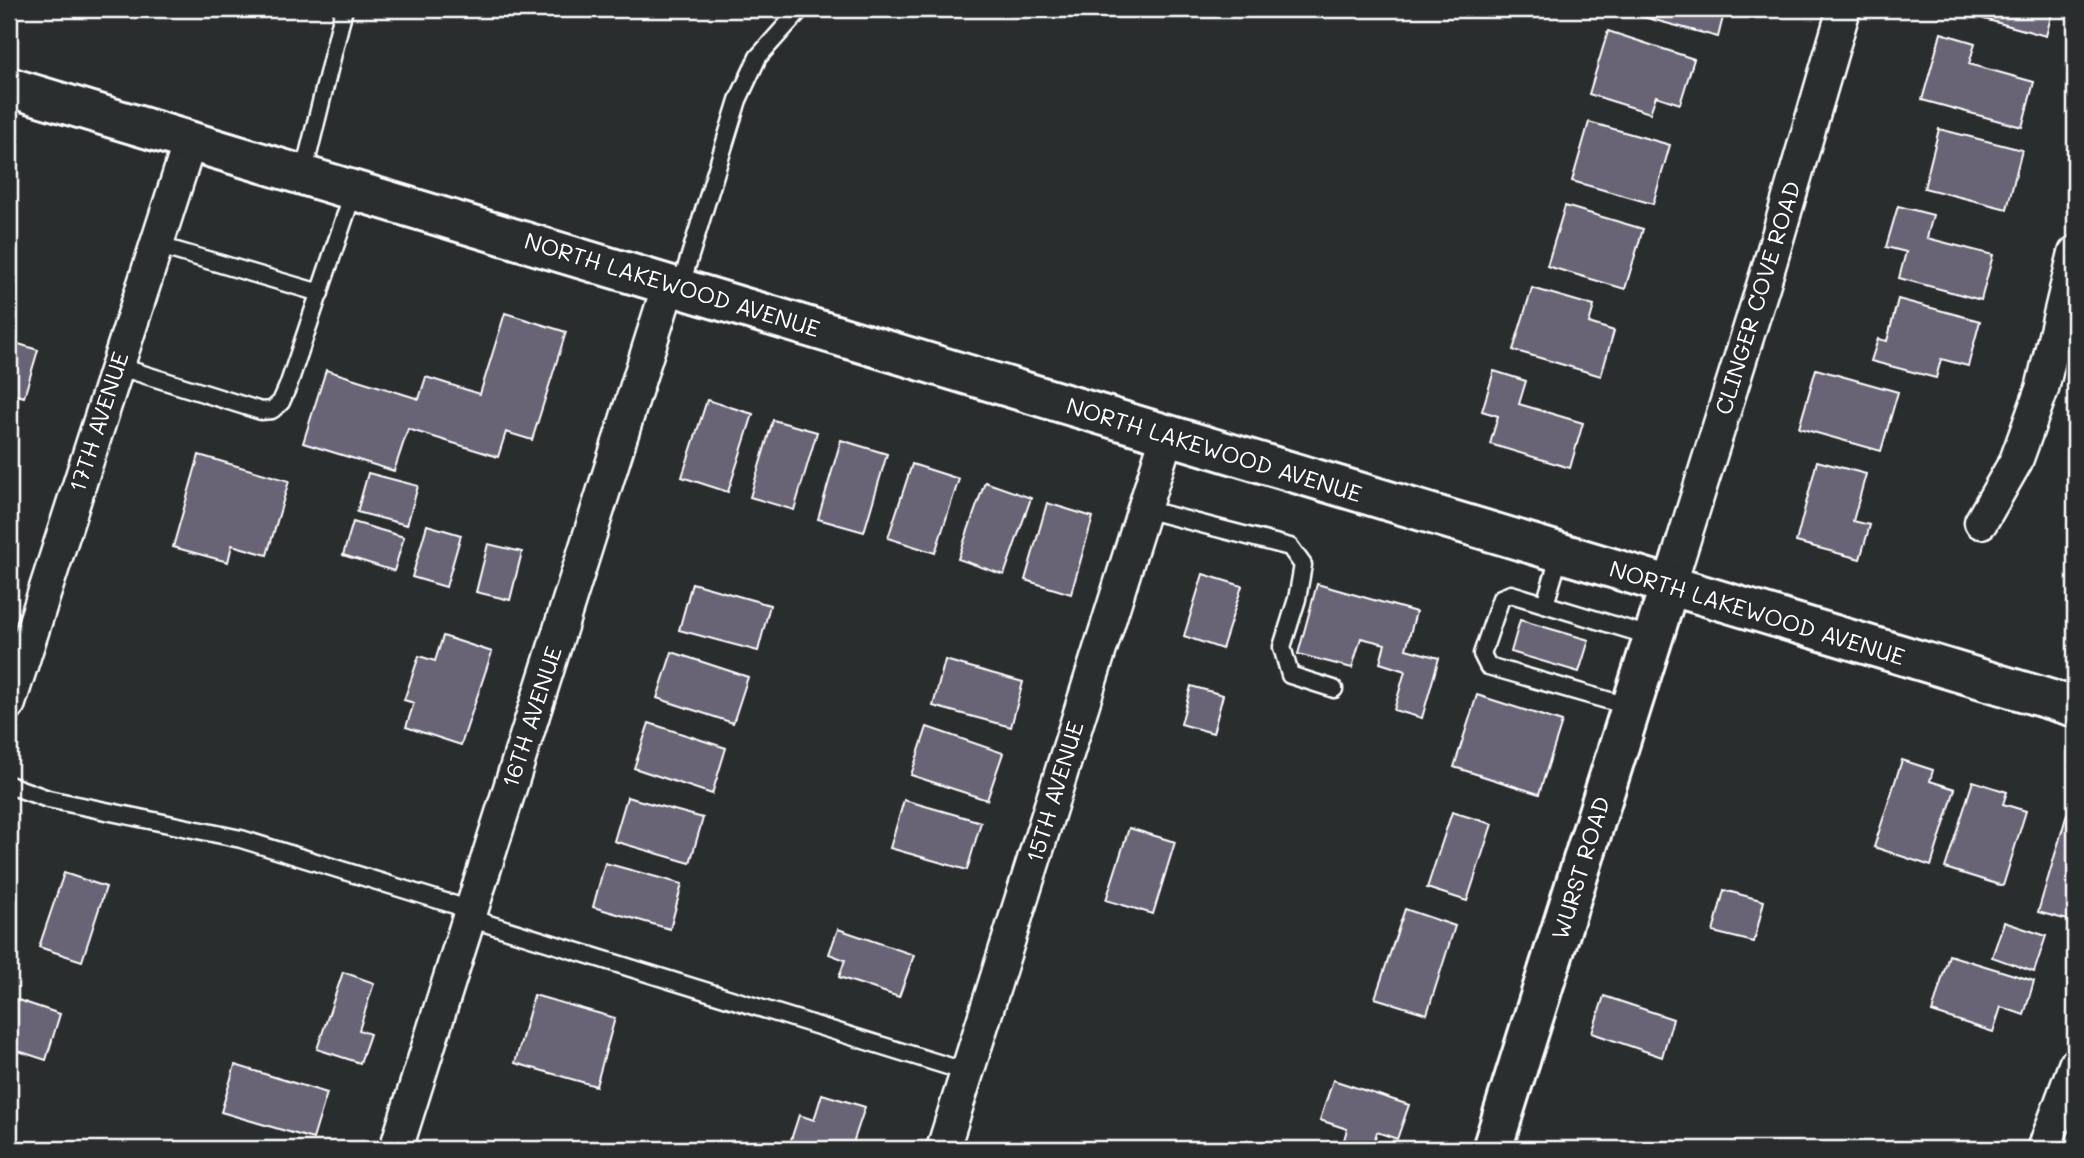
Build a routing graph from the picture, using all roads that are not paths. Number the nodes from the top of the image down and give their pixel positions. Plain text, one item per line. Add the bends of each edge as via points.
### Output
1 (344, 9) edge
2 (801, 9) edge
3 (1844, 9) edge
4 (9, 87) edge
5 (190, 141) junction
6 (303, 175) junction
7 (354, 190) junction
8 (156, 246) junction
9 (2075, 253) edge
10 (674, 286) junction
11 (320, 293) junction
12 (117, 366) junction
13 (1167, 436) junction
14 (1144, 509) junction
15 (1981, 522) dead end
16 (1560, 554) junction
17 (1669, 587) junction
18 (1545, 604) junction
19 (1653, 637) junction
20 (1334, 689) dead end
21 (9, 703) edge
22 (1631, 707) junction
23 (2075, 707) edge
24 (9, 785) edge
25 (470, 914) junction
26 (2075, 1065) edge
27 (967, 1072) junction
28 (396, 1149) edge
29 (943, 1149) edge
30 (1492, 1149) edge
31 (2044, 1149) edge

1 - 6 lane
2 - 10 lane via 758,57 738,100
3 - 17 street, CLINGER COVE ROAD
4 - 5 street, NORTH LAKEWOOD AVENUE
5 - 6 street, NORTH LAKEWOOD AVENUE
5 - 8 street, 17TH AVENUE
6 - 7 street, NORTH LAKEWOOD AVENUE
7 - 10 street, NORTH LAKEWOOD AVENUE
7 - 11 lane
8 - 11 lane
8 - 12 street, 17TH AVENUE
9 - 15 street via 2042,388 2016,461
10 - 13 street, NORTH LAKEWOOD AVENUE
10 - 25 street, 16TH AVENUE
11 - 12 lane via 288,386 272,410 261,411
12 - 21 street, 17TH AVENUE
13 - 14 street, 15TH AVENUE
13 - 16 street, NORTH LAKEWOOD AVENUE
14 - 20 lane via 1290,547 1303,565 1282,647 1290,675
14 - 27 street, 15TH AVENUE
16 - 17 street, NORTH LAKEWOOD AVENUE
16 - 18 lane
17 - 19 street, WURST ROAD
17 - 23 street, NORTH LAKEWOOD AVENUE
18 - 19 lane
18 - 22 lane via 1511,594 1501,598 1482,654 1488,666
19 - 22 street, WURST ROAD
22 - 30 street, WURST ROAD
24 - 25 lane via 48,799 240,839
25 - 27 lane
25 - 28 street, 16TH AVENUE
26 - 31 street
27 - 29 street, 15TH AVENUE

